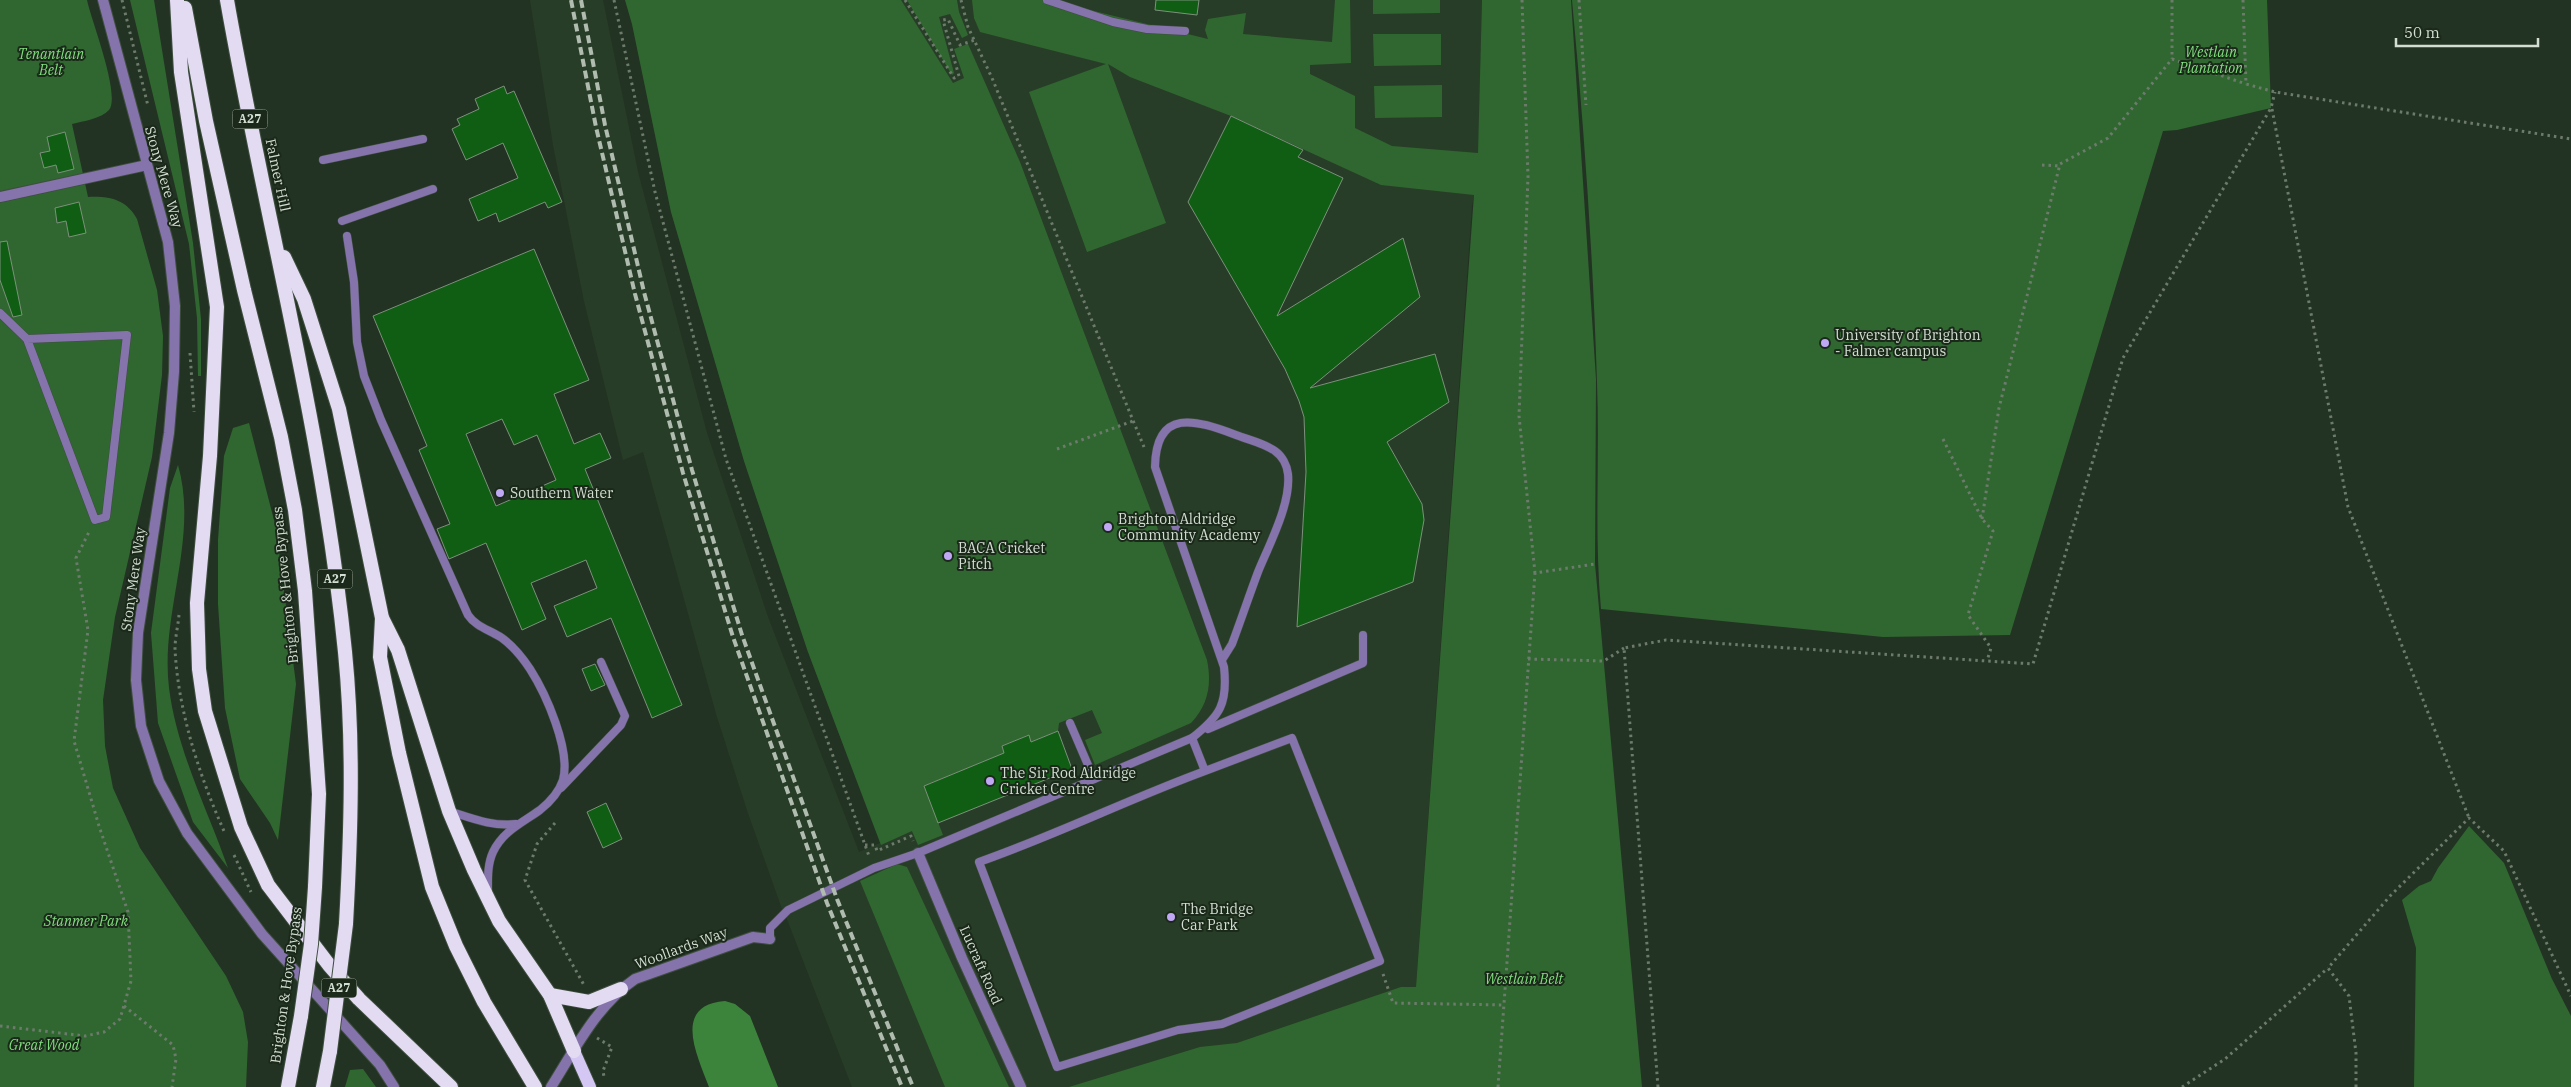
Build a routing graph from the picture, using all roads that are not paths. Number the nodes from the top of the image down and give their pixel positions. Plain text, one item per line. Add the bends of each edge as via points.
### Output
1 (103, 0) edge
2 (177, 0) edge
3 (184, 0) edge
4 (228, 0) edge
5 (1047, 0) edge
6 (1185, 31) dead end
7 (423, 139) dead end
8 (324, 160) dead end
9 (147, 165) junction
10 (433, 189) dead end
11 (0, 197) edge
12 (342, 221) dead end
13 (347, 236) dead end
14 (275, 238) junction
15 (0, 313) edge
16 (26, 339) junction
17 (382, 618) junction
18 (1364, 635) dead end
19 (1222, 660) junction
20 (601, 662) dead end
21 (1070, 723) dead end
22 (1200, 732) junction
23 (1192, 738) junction
24 (1206, 771) junction
25 (1094, 779) junction
26 (555, 795) junction
27 (449, 811) junction
28 (516, 824) junction
29 (918, 853) junction
30 (488, 897) junction
31 (770, 939) joint
32 (621, 989) junction
33 (550, 995) junction
34 (574, 1051) junction
35 (534, 1086) edge
36 (288, 1087) edge
37 (323, 1087) edge
38 (394, 1087) edge
39 (451, 1087) edge
40 (551, 1087) edge
41 (590, 1087) edge
42 (1021, 1087) edge

1 - 9 street, Stony Mere Way
2 - 39 highway via 182,72 217,308 210,456 197,603 199,669 205,711 241,827 268,885 329,966
3 - 36 highway, Brighton & Hove Bypass / A27, bridge via 208,130 281,437 295,510 305,591 319,794 315,887 301,1016
4 - 14 highway, Falmer Hill / A27
5 - 6 lane via 1122,24
7 - 8 lane
9 - 11 street
9 - 38 street, Stony Mere Way via 168,242 175,306 169,433 138,633 136,680 141,726 150,760 187,833 262,934 380,1065
10 - 12 lane
13 - 26 lane via 354,282 357,342 368,388 468,615 475,624 502,638 516,651 532,672 546,700 563,750 564,774
14 - 17 highway via 304,299 339,410
14 - 37 highway, A27, bridge via 324,496 345,653 351,822 346,924
15 - 16 lane
16 - 16 lane via 95,520 106,517 127,335
17 - 27 highway via 398,650
17 - 35 highway via 380,657 432,887 484,1002
18 - 22 lane via 1363,663
19 - 19 lane via 1155,467 1157,445 1163,434 1172,426 1188,420 1266,446 1282,457 1288,474 1275,531 1232,644
19 - 22 lane via 1226,681 1220,710 1214,721
20 - 26 lane via 623,712 623,720
21 - 25 lane
22 - 23 lane
23 - 24 lane
23 - 25 lane
24 - 24 lane via 1292,738 1380,961 1222,1024 1178,1030 1057,1067 979,862
25 - 29 lane
26 - 28 lane
27 - 28 lane via 491,823
27 - 30 highway
28 - 30 lane via 497,844 490,858
29 - 31 lane via 874,868 788,910 770,928
29 - 42 street, Lucraft Road
30 - 33 highway via 521,954
31 - 32 street, Woollards Way via 752,938 636,979
32 - 33 highway via 589,1002
32 - 34 street, Woollards Way
33 - 34 highway
34 - 40 street, Woollards Way
34 - 41 main road

